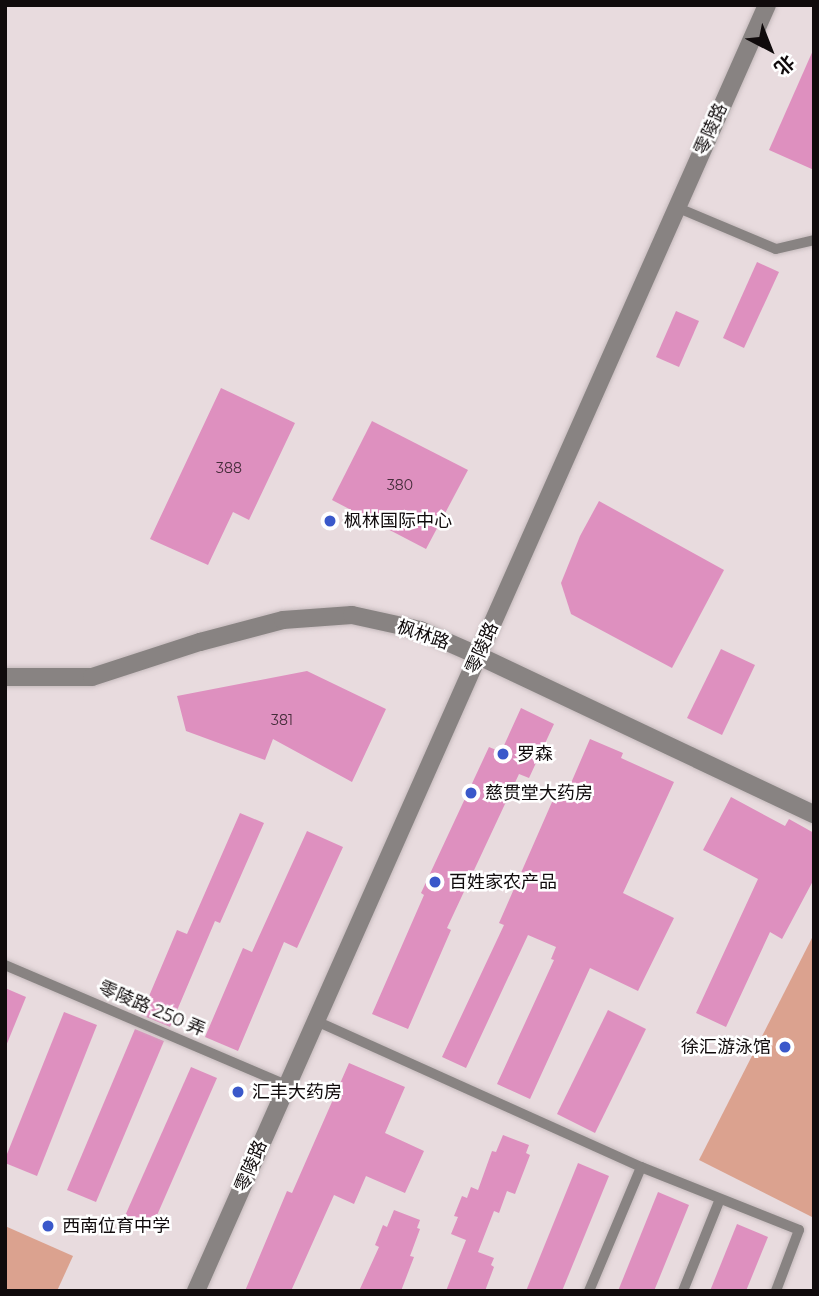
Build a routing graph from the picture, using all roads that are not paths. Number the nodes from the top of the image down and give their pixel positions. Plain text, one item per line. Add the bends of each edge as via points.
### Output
1 (767, 5) edge
2 (676, 207) junction
3 (814, 240) edge
4 (479, 656) junction
5 (5, 677) edge
6 (814, 814) edge
7 (5, 965) edge
8 (314, 1020) junction
9 (286, 1085) junction
10 (640, 1167) junction
11 (720, 1199) junction
12 (196, 1291) edge
13 (589, 1291) edge
14 (683, 1291) edge
15 (776, 1291) edge

1 - 2 street, 零陵路
2 - 3 lane via 776,249
2 - 4 street, 零陵路
4 - 5 street, 枫林路 via 420,631 352,615 283,620 92,677
4 - 6 street, 枫林路
4 - 8 street, 零陵路
7 - 9 lane, 零陵路 250 弄
8 - 9 street, 零陵路
8 - 10 lane
9 - 12 street, 零陵路
10 - 11 lane
10 - 13 lane
11 - 14 lane
11 - 15 lane via 799,1230

